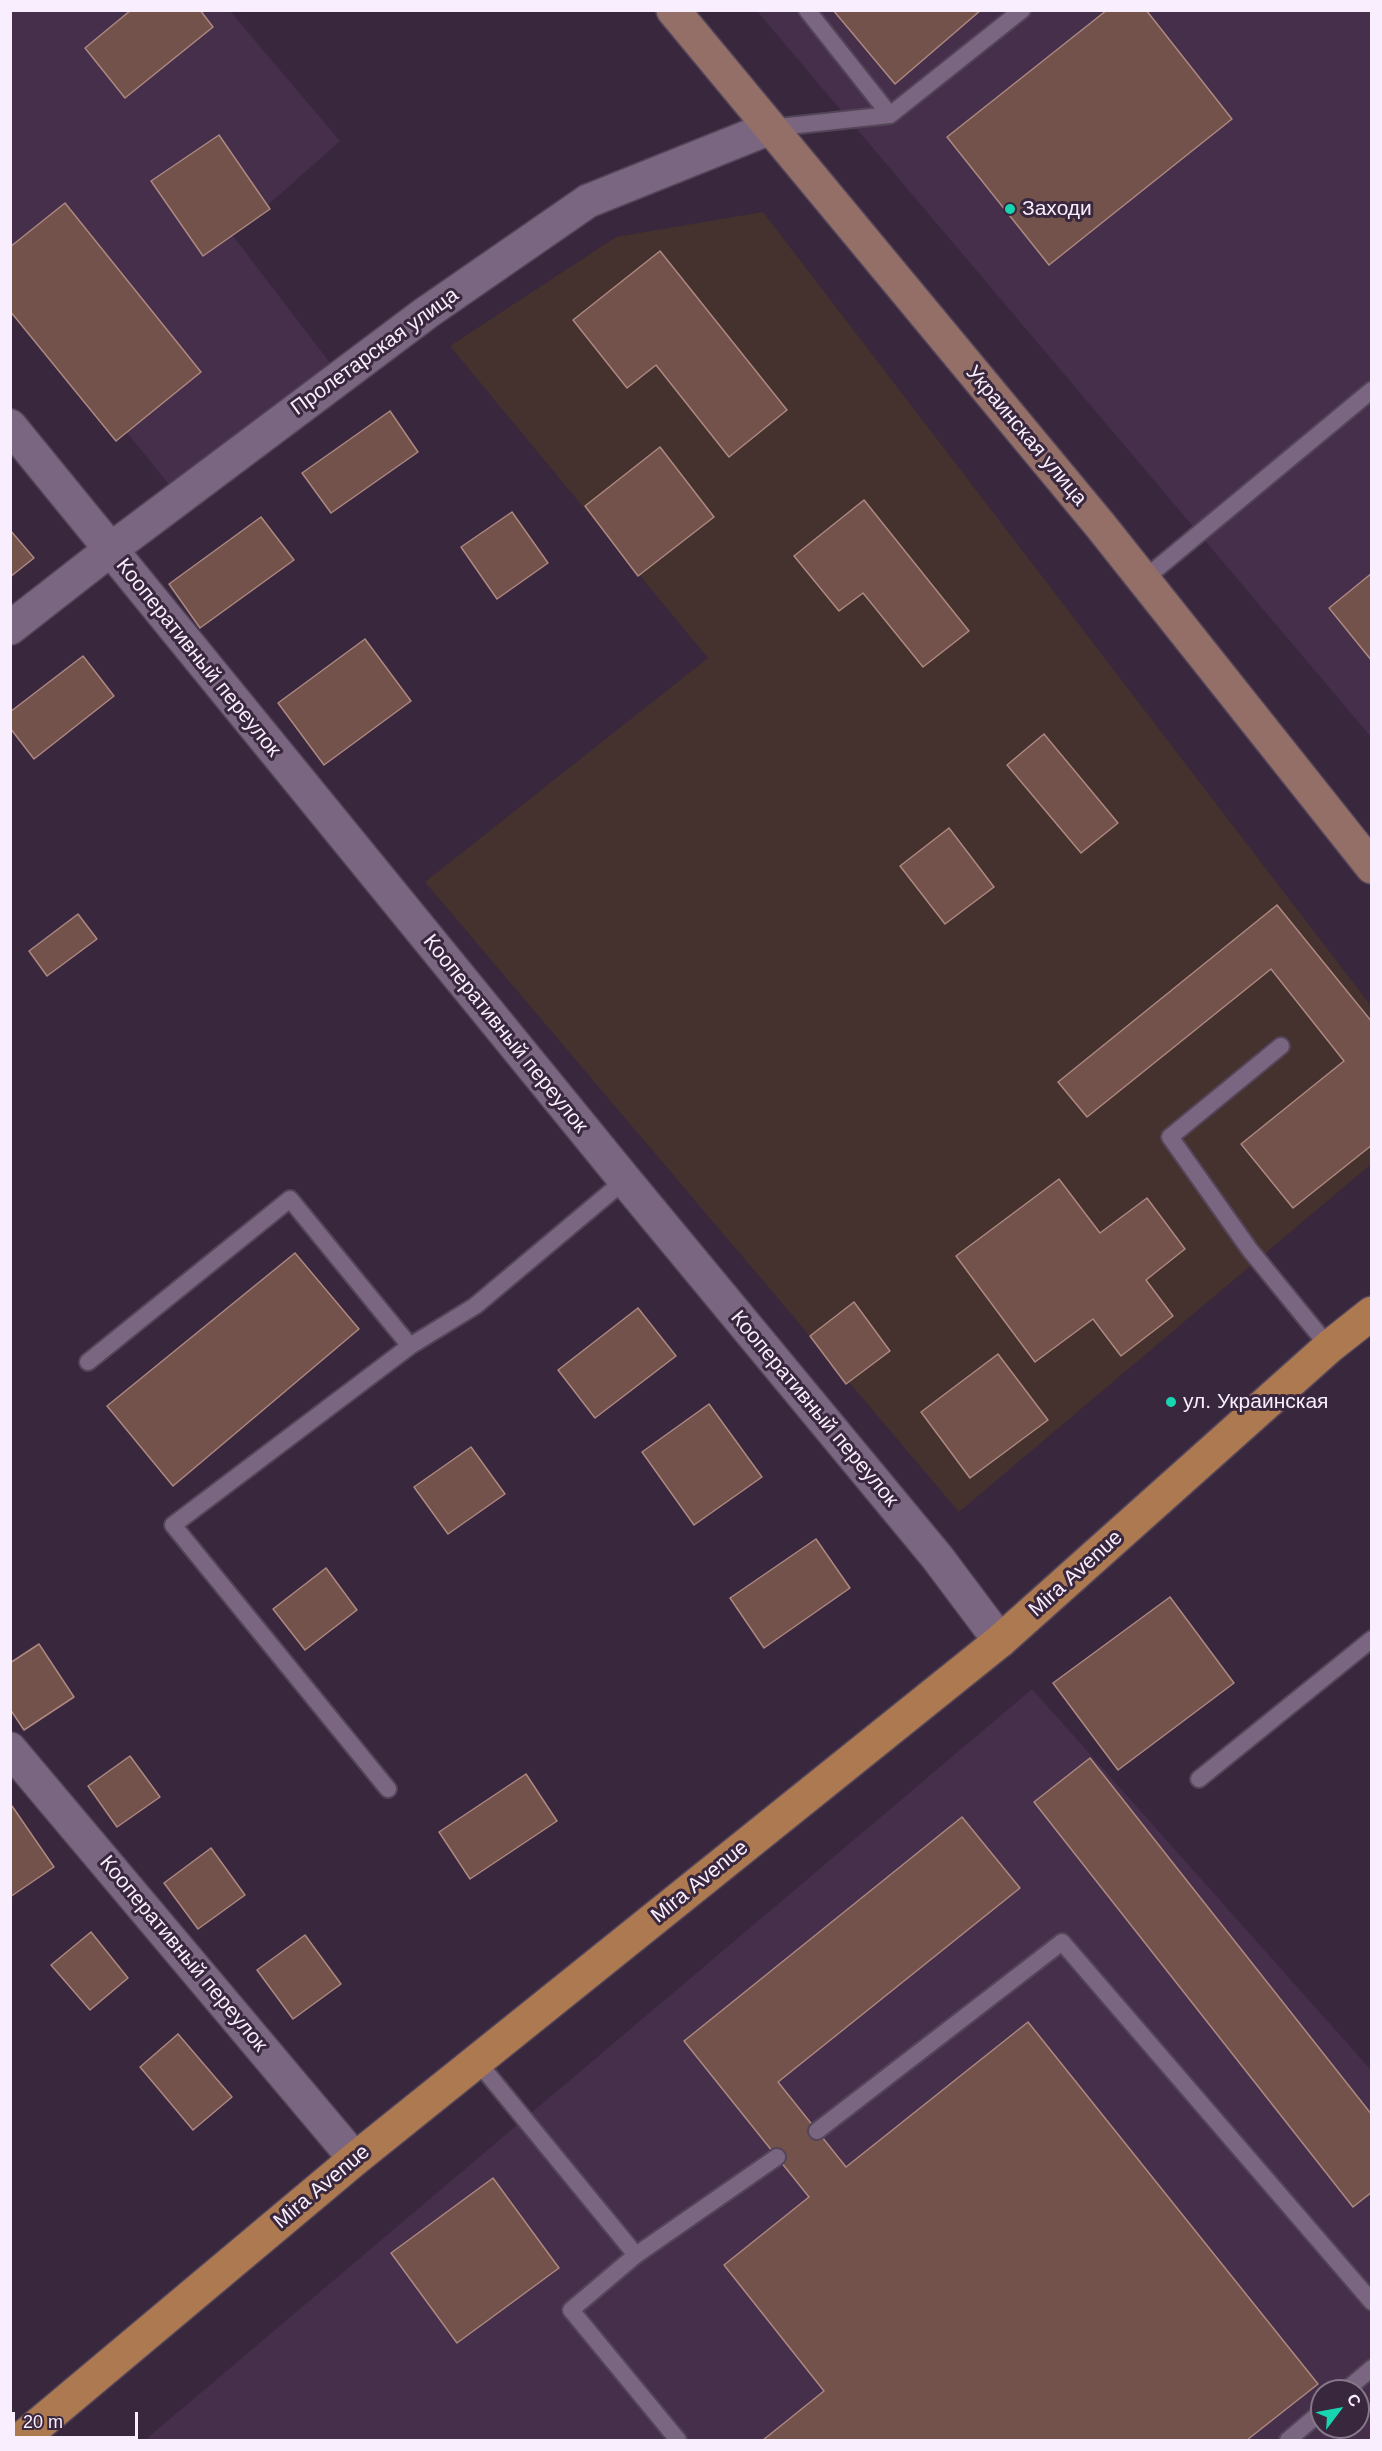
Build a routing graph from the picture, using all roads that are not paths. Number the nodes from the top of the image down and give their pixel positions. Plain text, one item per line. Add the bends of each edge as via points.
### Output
1 (673, 10) edge
2 (807, 10) edge
3 (1022, 10) edge
4 (890, 115) junction
5 (770, 128) junction
6 (1371, 390) edge
7 (10, 426) edge
8 (110, 550) junction
9 (1143, 580) junction
10 (10, 628) edge
11 (1371, 867) edge
12 (1281, 1046) dead end
13 (625, 1180) junction
14 (1371, 1313) edge
15 (410, 1346) junction
16 (1329, 1347) junction
17 (88, 1362) dead end
18 (1371, 1639) edge
19 (1000, 1641) junction
20 (10, 1749) edge
21 (1199, 1779) dead end
22 (388, 1789) dead end
23 (477, 2061) junction
24 (817, 2131) dead end
25 (777, 2157) dead end
26 (355, 2159) junction
27 (636, 2254) junction
28 (1371, 2302) edge
29 (1371, 2368) edge
30 (1359, 2379) edge
31 (1310, 2421) edge
32 (18, 2433) edge
33 (678, 2440) edge
34 (1288, 2440) edge

1 - 5 main road, Украинская улица
2 - 4 lane
3 - 4 lane
4 - 5 lane
5 - 8 street, Пролетарская улица via 588,201 426,313
5 - 9 main road, Украинская улица
6 - 9 lane
7 - 8 street, Кооперативный переулок
8 - 10 street, Пролетарская улица
8 - 13 street, Кооперативный переулок
9 - 11 main road, Украинская улица
12 - 16 lane via 1170,1137 1250,1250
13 - 15 lane via 475,1306
13 - 19 street, Кооперативный переулок via 937,1557
14 - 16 main road, Mira Avenue
15 - 17 lane via 290,1199
15 - 22 lane via 173,1525
16 - 19 main road, Mira Avenue
18 - 21 lane
19 - 23 main road, Mira Avenue
20 - 26 street, Кооперативный переулок
23 - 26 main road, Mira Avenue
23 - 27 lane
24 - 28 lane via 1062,1942
25 - 27 lane
26 - 32 main road, Mira Avenue
27 - 33 lane via 571,2310
29 - 30 lane
31 - 34 lane

